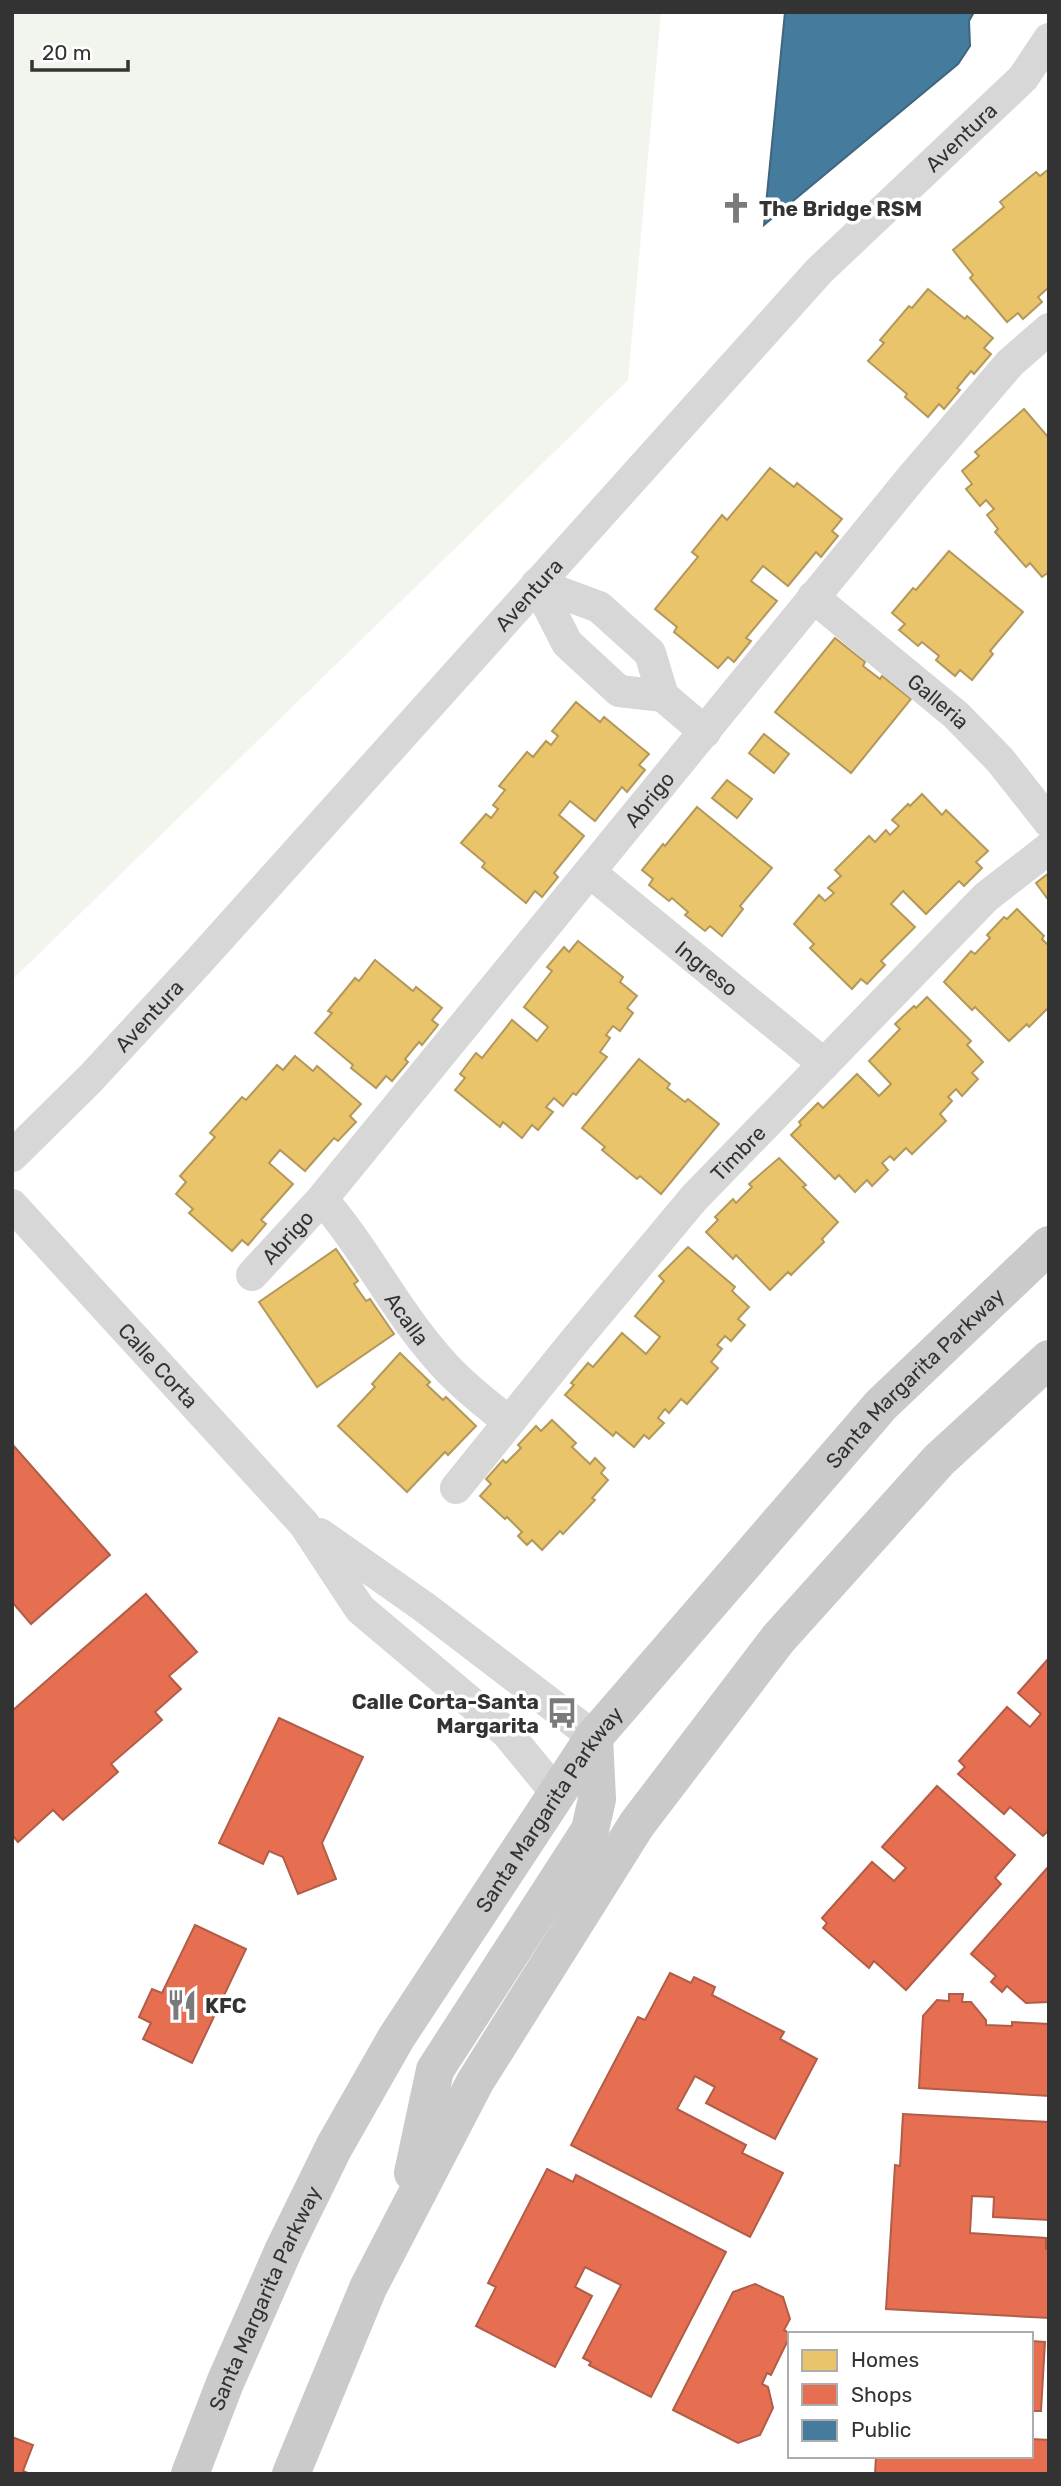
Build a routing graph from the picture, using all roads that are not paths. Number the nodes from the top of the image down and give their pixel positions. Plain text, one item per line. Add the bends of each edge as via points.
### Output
1 (1049, 39) edge
2 (1049, 329) edge
3 (537, 584) junction
4 (813, 597) junction
5 (663, 696) junction
6 (705, 732) junction
7 (1049, 822) edge
8 (1049, 848) edge
9 (591, 873) junction
10 (824, 1064) junction
11 (12, 1156) edge
12 (322, 1199) junction
13 (12, 1205) edge
14 (1049, 1245) edge
15 (252, 1275) dead end
16 (1049, 1359) edge
17 (509, 1422) junction
18 (456, 1488) dead end
19 (304, 1524) junction
20 (594, 1737) junction
21 (557, 1794) junction
22 (403, 2221) junction
23 (190, 2474) edge
24 (291, 2474) edge

1 - 3 street, Aventura via 1023,78 818,271
2 - 4 street, Abrigo via 1010,363
3 - 5 street via 599,607 650,653
3 - 5 street via 567,643 619,691
3 - 11 street, Aventura via 200,960
4 - 6 street, Abrigo
4 - 7 street, Galleria via 956,715 1000,760
5 - 6 street
6 - 9 street, Abrigo
8 - 10 street, Timbre via 986,897
9 - 10 street, Ingreso
9 - 12 street, Abrigo
10 - 17 street, Timbre via 694,1198
12 - 15 street, Abrigo
12 - 17 street, Acalla via 436,1356
13 - 19 street, Calle Corta
14 - 20 main road, Santa Margarita Parkway via 881,1405
16 - 22 main road via 939,1460 778,1639 637,1824 475,2082
17 - 18 street, Timbre
19 - 20 street, Calle Corta via 424,1607
19 - 21 street, Calle Corta via 360,1609 507,1733
20 - 21 main road, Santa Margarita Parkway
20 - 22 main road via 597,1799 590,1830 435,2070
21 - 23 main road, Santa Margarita Parkway via 396,2038 334,2147 251,2322
22 - 24 main road via 368,2288

